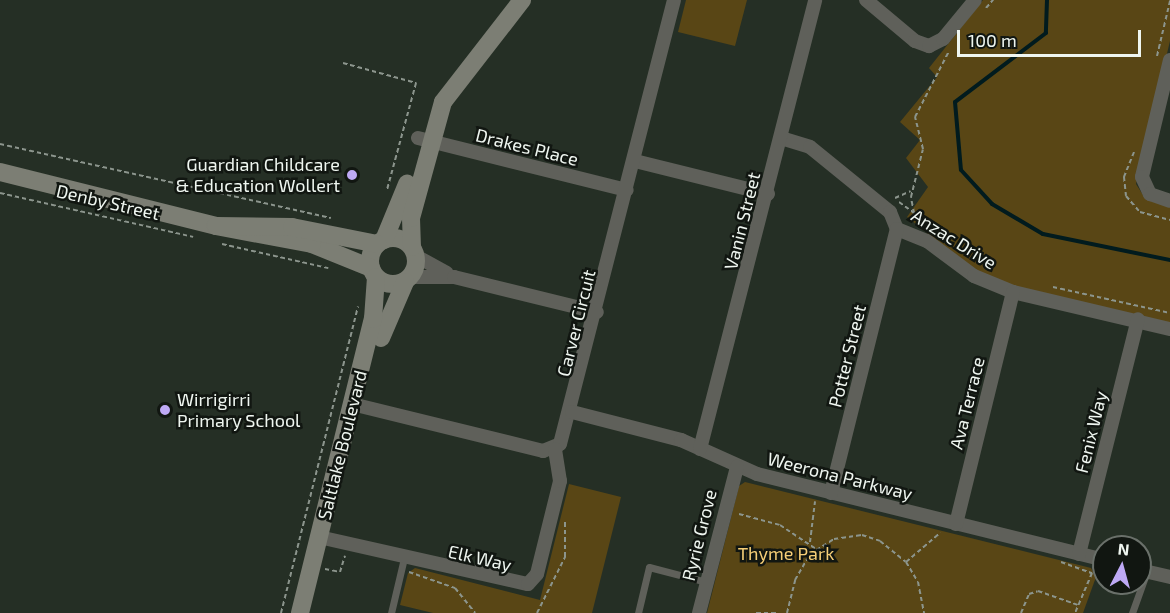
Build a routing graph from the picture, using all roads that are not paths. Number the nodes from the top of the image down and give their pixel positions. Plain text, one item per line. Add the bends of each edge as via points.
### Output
1 (507, 0) edge
2 (522, 0) edge
3 (674, 0) edge
4 (815, 0) edge
5 (866, 0) edge
6 (975, 0) edge
7 (1170, 60) edge
8 (781, 138) junction
9 (424, 139) junction
10 (635, 161) junction
11 (0, 172) edge
12 (627, 190) junction
13 (768, 194) junction
14 (1170, 201) edge
15 (897, 229) junction
16 (218, 235) junction
17 (380, 242) junction
18 (414, 251) junction
19 (373, 272) junction
20 (454, 277) junction
21 (408, 279) junction
22 (1013, 292) junction
23 (597, 312) junction
24 (1138, 319) junction
25 (1170, 329) edge
26 (358, 405) junction
27 (572, 412) junction
28 (555, 449) junction
29 (700, 449) junction
30 (737, 467) junction
31 (825, 491) junction
32 (949, 522) junction
33 (325, 539) junction
34 (1079, 554) junction
35 (1092, 557) edge
36 (403, 564) junction
37 (310, 565) junction
38 (1152, 572) edge
39 (1170, 577) edge
40 (706, 582) junction
41 (1137, 595) edge
42 (300, 613) edge
43 (312, 613) edge
44 (391, 613) edge
45 (638, 613) edge
46 (699, 613) edge
47 (1132, 613) edge

1 - 9 street via 435,90
2 - 9 street via 452,86
3 - 10 street, Carver Circuit
4 - 8 street, Vanin Street
5 - 6 street via 915,41 929,46 943,39
7 - 14 street via 1142,177 1150,194
8 - 13 street, Vanin Street
8 - 15 street, Anzac Drive via 815,151 890,212
9 - 12 street, Drakes Place
9 - 17 street via 401,207
9 - 18 street via 411,218
10 - 12 street, Carver Circuit
10 - 13 street
11 - 16 street, Denby Street
12 - 23 street, Carver Circuit
13 - 29 street, Vanin Street
15 - 22 street, Anzac Drive via 927,241 974,276
15 - 31 street, Potter Street
16 - 17 street via 292,227
16 - 19 street via 312,244
17 - 18 street via 399,238
17 - 19 street
18 - 20 street
18 - 21 street
19 - 21 street via 389,284
19 - 26 street, Saltlake Boulevard via 376,306
20 - 21 street
20 - 23 street
21 - 26 street, Saltlake Boulevard via 389,310
22 - 24 street, Anzac Drive
22 - 32 street, Ava Terrace
23 - 27 street, Carver Circuit
24 - 25 street, Anzac Drive
24 - 34 street, Fenix Way
26 - 28 street via 543,451
26 - 33 street, Saltlake Boulevard
27 - 28 street, Carver Circuit
27 - 29 street, Weerona Parkway
28 - 36 street, Elk Way via 560,481 531,582 510,584
29 - 30 street, Weerona Parkway
30 - 31 street, Weerona Parkway
30 - 40 street, Ryrie Grove
31 - 32 street, Weerona Parkway
32 - 34 street, Weerona Parkway
33 - 36 street, Elk Way
33 - 37 street, Saltlake Boulevard
34 - 35 street, Weerona Parkway
36 - 44 lane
37 - 42 street, Saltlake Boulevard
37 - 43 street, Saltlake Boulevard
38 - 39 street
40 - 45 lane via 649,567
40 - 46 street, Ryrie Grove
41 - 47 lane

